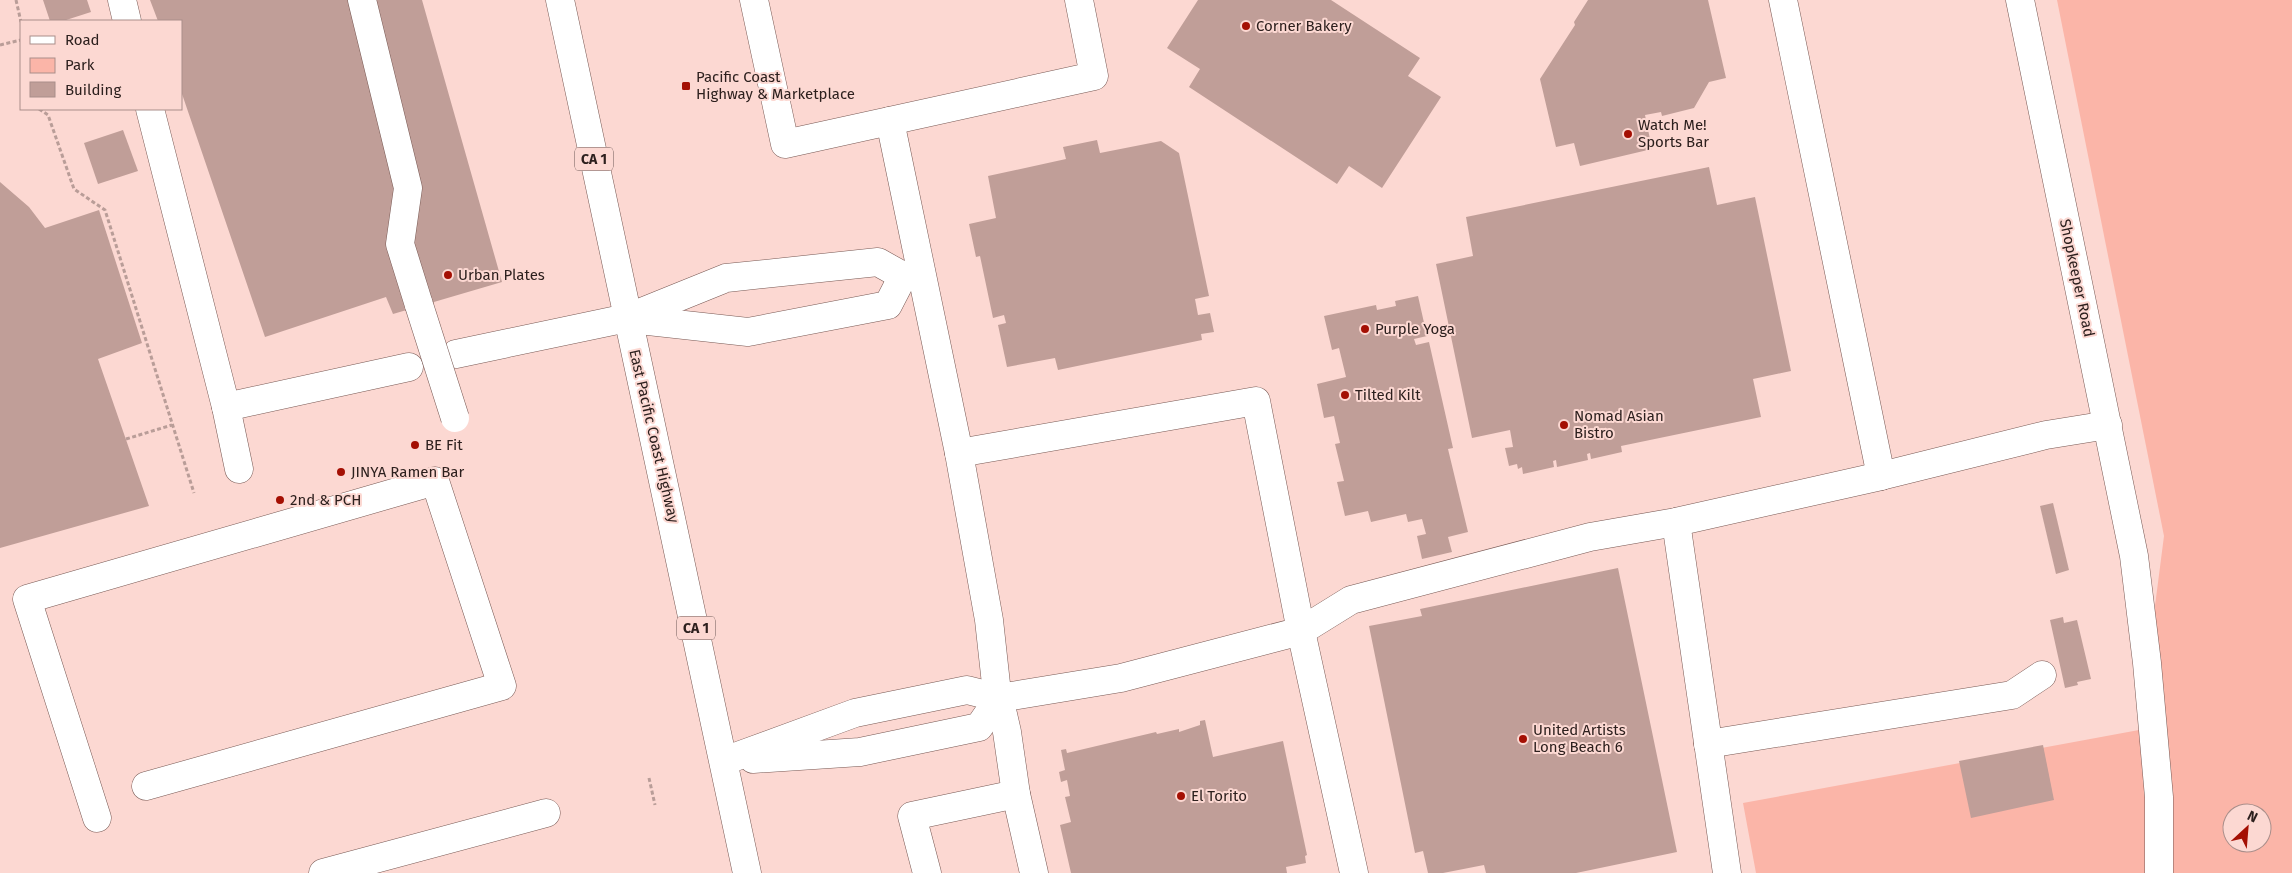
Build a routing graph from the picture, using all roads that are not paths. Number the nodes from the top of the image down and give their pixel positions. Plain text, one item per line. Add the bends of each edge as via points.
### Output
1 (122, 0) edge
2 (362, 0) edge
3 (560, 0) edge
4 (754, 0) edge
5 (1079, 0) edge
6 (1783, 0) edge
7 (2020, 0) edge
8 (127, 20) edge
9 (150, 110) edge
10 (890, 121) junction
11 (912, 274) junction
12 (627, 318) junction
13 (456, 354) dead end
14 (410, 367) dead end
15 (226, 407) junction
16 (455, 418) dead end
17 (2108, 425) junction
18 (960, 453) junction
19 (239, 469) dead end
20 (1881, 476) junction
21 (1676, 522) junction
22 (1301, 631) junction
23 (2042, 675) dead end
24 (999, 698) junction
25 (1708, 744) junction
26 (724, 760) junction
27 (146, 786) dead end
28 (1016, 794) junction
29 (546, 813) dead end
30 (96, 818) dead end
31 (323, 873) edge
32 (747, 873) edge
33 (926, 873) edge
34 (1034, 873) edge
35 (1354, 873) edge
36 (1727, 873) edge
37 (2159, 873) edge

1 - 8 main road
2 - 16 main road, bridge via 408,188 400,244
3 - 12 main road, East Pacific Coast Highway / CA 1
4 - 10 main road via 785,144
5 - 10 main road via 1094,76
6 - 20 main road
7 - 17 main road, Shopkeeper Road
9 - 15 main road
10 - 11 main road
11 - 12 main road via 878,262 726,278
11 - 12 main road via 888,304 748,332
11 - 18 main road via 943,369
12 - 13 main road
12 - 26 main road, East Pacific Coast Highway / CA 1
14 - 15 main road
15 - 19 main road
17 - 20 main road via 2046,435
17 - 37 main road, Shopkeeper Road via 2134,556 2147,663 2159,797
18 - 22 main road via 1256,402
18 - 24 main road
20 - 21 main road
21 - 22 main road via 1590,538 1351,600
21 - 25 main road
22 - 24 main road via 1121,678
22 - 35 main road
23 - 25 main road via 2012,695
24 - 26 main road via 967,690 854,713
24 - 26 main road via 980,727 860,752
24 - 28 main road
25 - 36 main road
26 - 32 main road, East Pacific Coast Highway / CA 1
27 - 30 main road via 502,686 435,481 27,599
28 - 33 main road via 912,816
28 - 34 main road
29 - 31 main road

